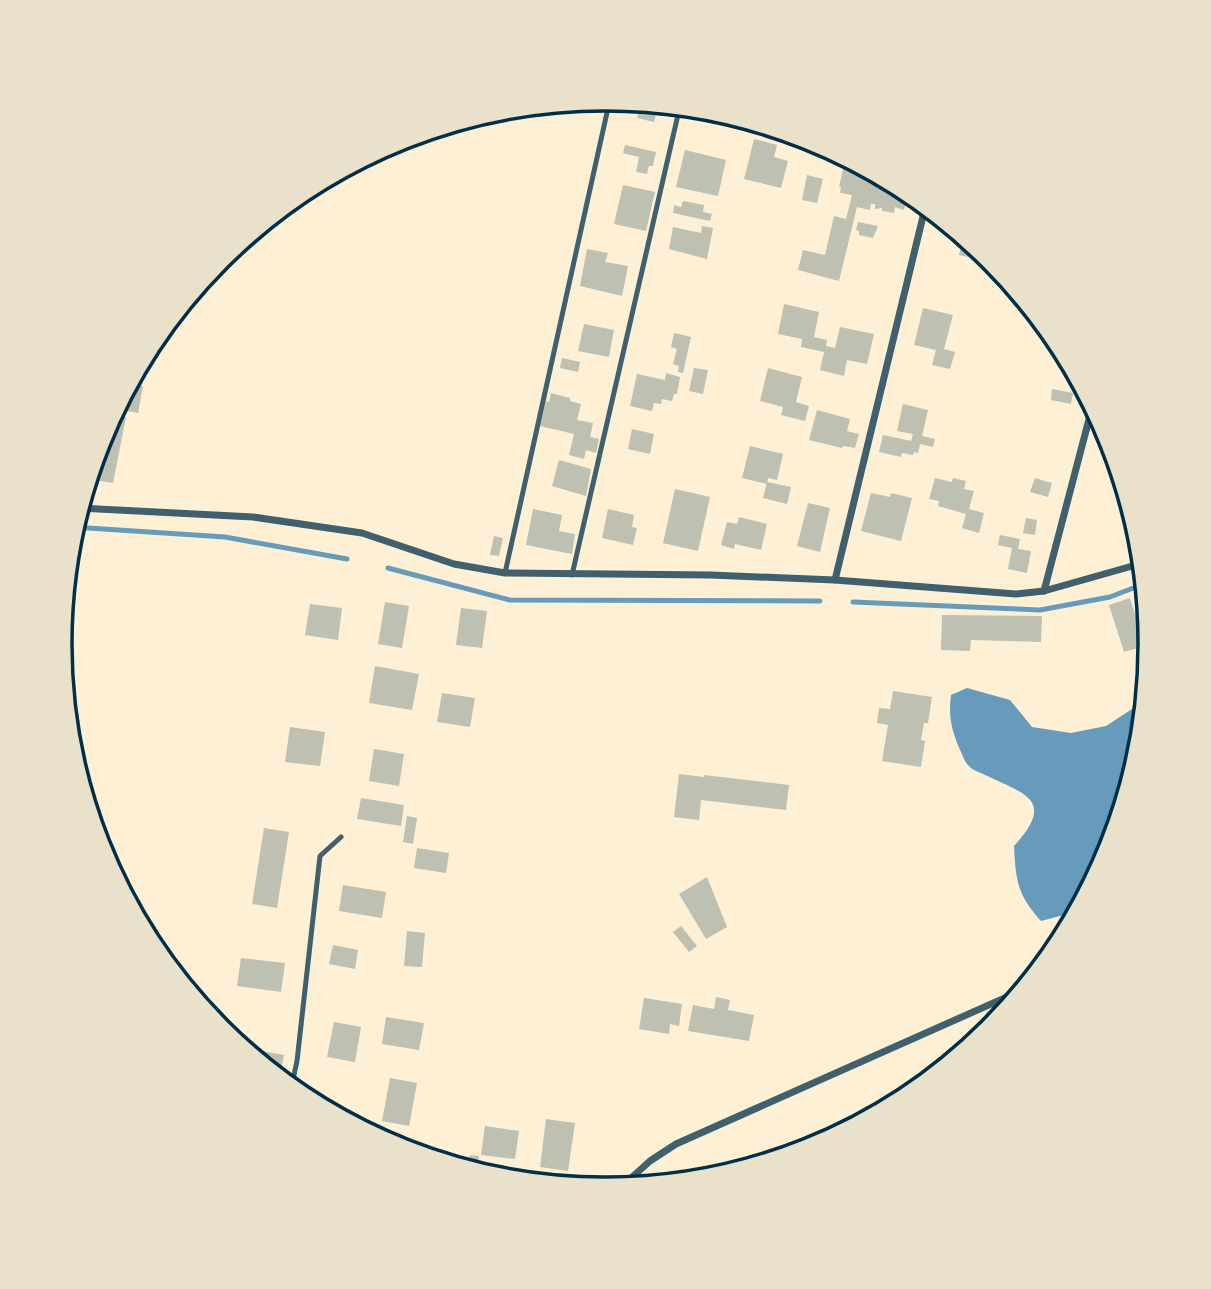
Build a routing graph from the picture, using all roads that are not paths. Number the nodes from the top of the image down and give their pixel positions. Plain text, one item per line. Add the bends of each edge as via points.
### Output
1 (607, 111) edge
2 (678, 115) edge
3 (923, 216) edge
4 (1089, 419) edge
5 (89, 509) edge
6 (1133, 566) edge
7 (505, 573) junction
8 (572, 575) junction
9 (835, 580) junction
10 (1044, 591) junction
11 (341, 837) dead end
12 (1006, 998) edge
13 (294, 1077) edge
14 (631, 1177) edge

1 - 7 lane
2 - 8 lane
3 - 9 street
4 - 10 street
5 - 7 street via 253,517 362,533 454,564
6 - 10 street
7 - 8 street
8 - 9 street
9 - 10 street via 1016,594
11 - 13 lane via 320,856
12 - 14 street via 676,1144

